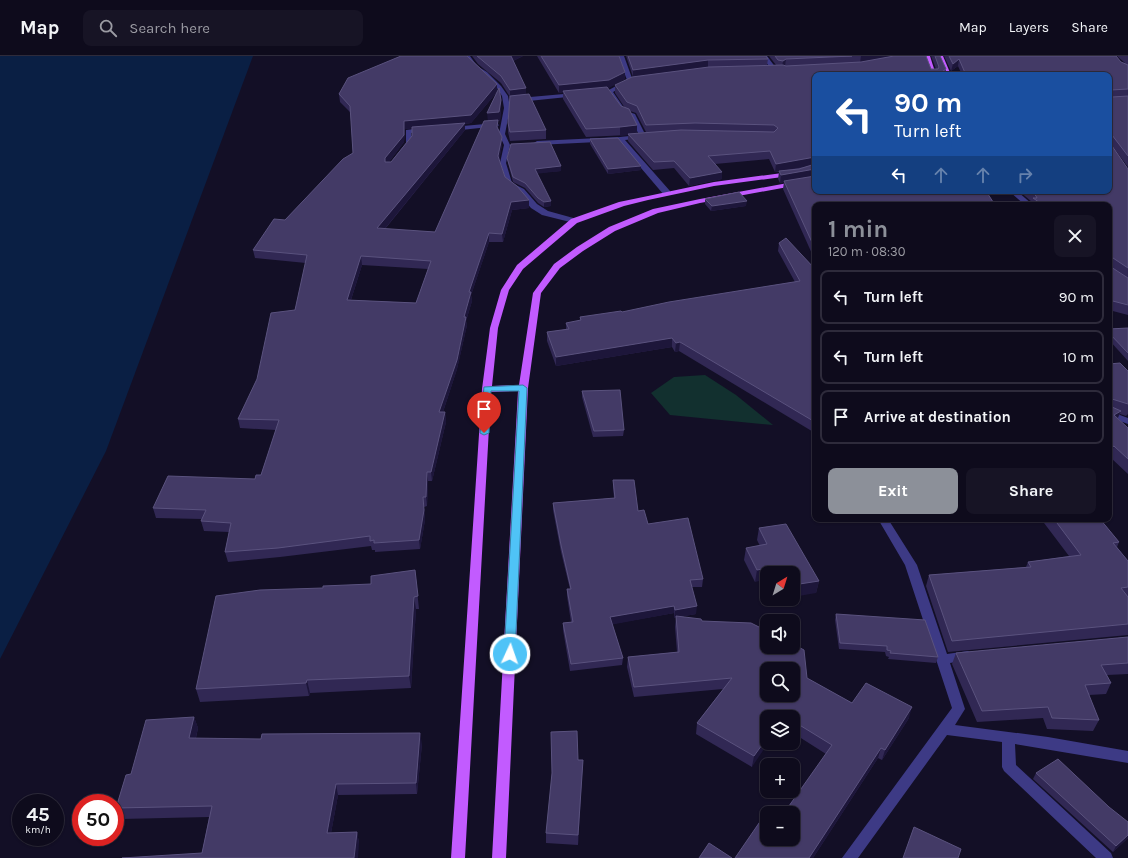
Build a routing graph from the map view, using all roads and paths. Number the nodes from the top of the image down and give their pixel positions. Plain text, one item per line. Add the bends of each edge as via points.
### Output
1 (467, 56) edge
2 (621, 56) edge
3 (764, 56) edge
4 (940, 56) edge
5 (927, 57) edge
6 (920, 58) edge
7 (932, 72) edge
8 (947, 72) edge
9 (788, 74) edge
10 (637, 80) edge
11 (630, 81) junction
12 (610, 91) junction
13 (603, 92) edge
14 (581, 94) edge
15 (506, 101) junction
16 (504, 124) junction
17 (447, 129) edge
18 (431, 130) edge
19 (620, 139) junction
20 (529, 143) edge
21 (507, 144) junction
22 (514, 144) edge
23 (399, 155) edge
24 (812, 169) edge
25 (812, 181) edge
26 (668, 193) junction
27 (1016, 194) edge
28 (1026, 202) edge
29 (574, 221) junction
30 (523, 388) junction
31 (487, 389) junction
32 (1112, 415) edge
33 (1128, 421) edge
34 (885, 522) edge
35 (980, 655) edge
36 (942, 659) junction
37 (944, 729) junction
38 (1008, 738) junction
39 (1128, 757) edge
40 (458, 858) edge
41 (499, 858) edge
42 (850, 858) edge
43 (1106, 858) edge

1 - 15 street via 475,67 499,87
2 - 11 street
3 - 9 street via 771,70 785,70
4 - 8 main road
5 - 6 street
5 - 7 main road
10 - 11 street
11 - 12 street
12 - 13 street
12 - 19 street via 624,112 633,115 646,136
14 - 15 street
15 - 16 street
16 - 17 street
16 - 21 street via 502,134
18 - 23 street via 408,130 408,143
19 - 20 street
19 - 26 street
21 - 22 street
21 - 29 street via 503,162 509,184 521,191 534,206 546,214
24 - 26 main road
25 - 30 main road via 700,200 656,211 612,229 580,248 558,266 537,293
26 - 29 main road via 622,204
27 - 28 street
29 - 31 main road via 520,267 506,290 494,328
30 - 31 main road
30 - 41 main road
31 - 40 main road
32 - 33 street
34 - 36 street via 911,565
35 - 36 street
36 - 37 street via 959,709
37 - 38 street
37 - 42 street
38 - 39 street
38 - 43 street via 1009,767

